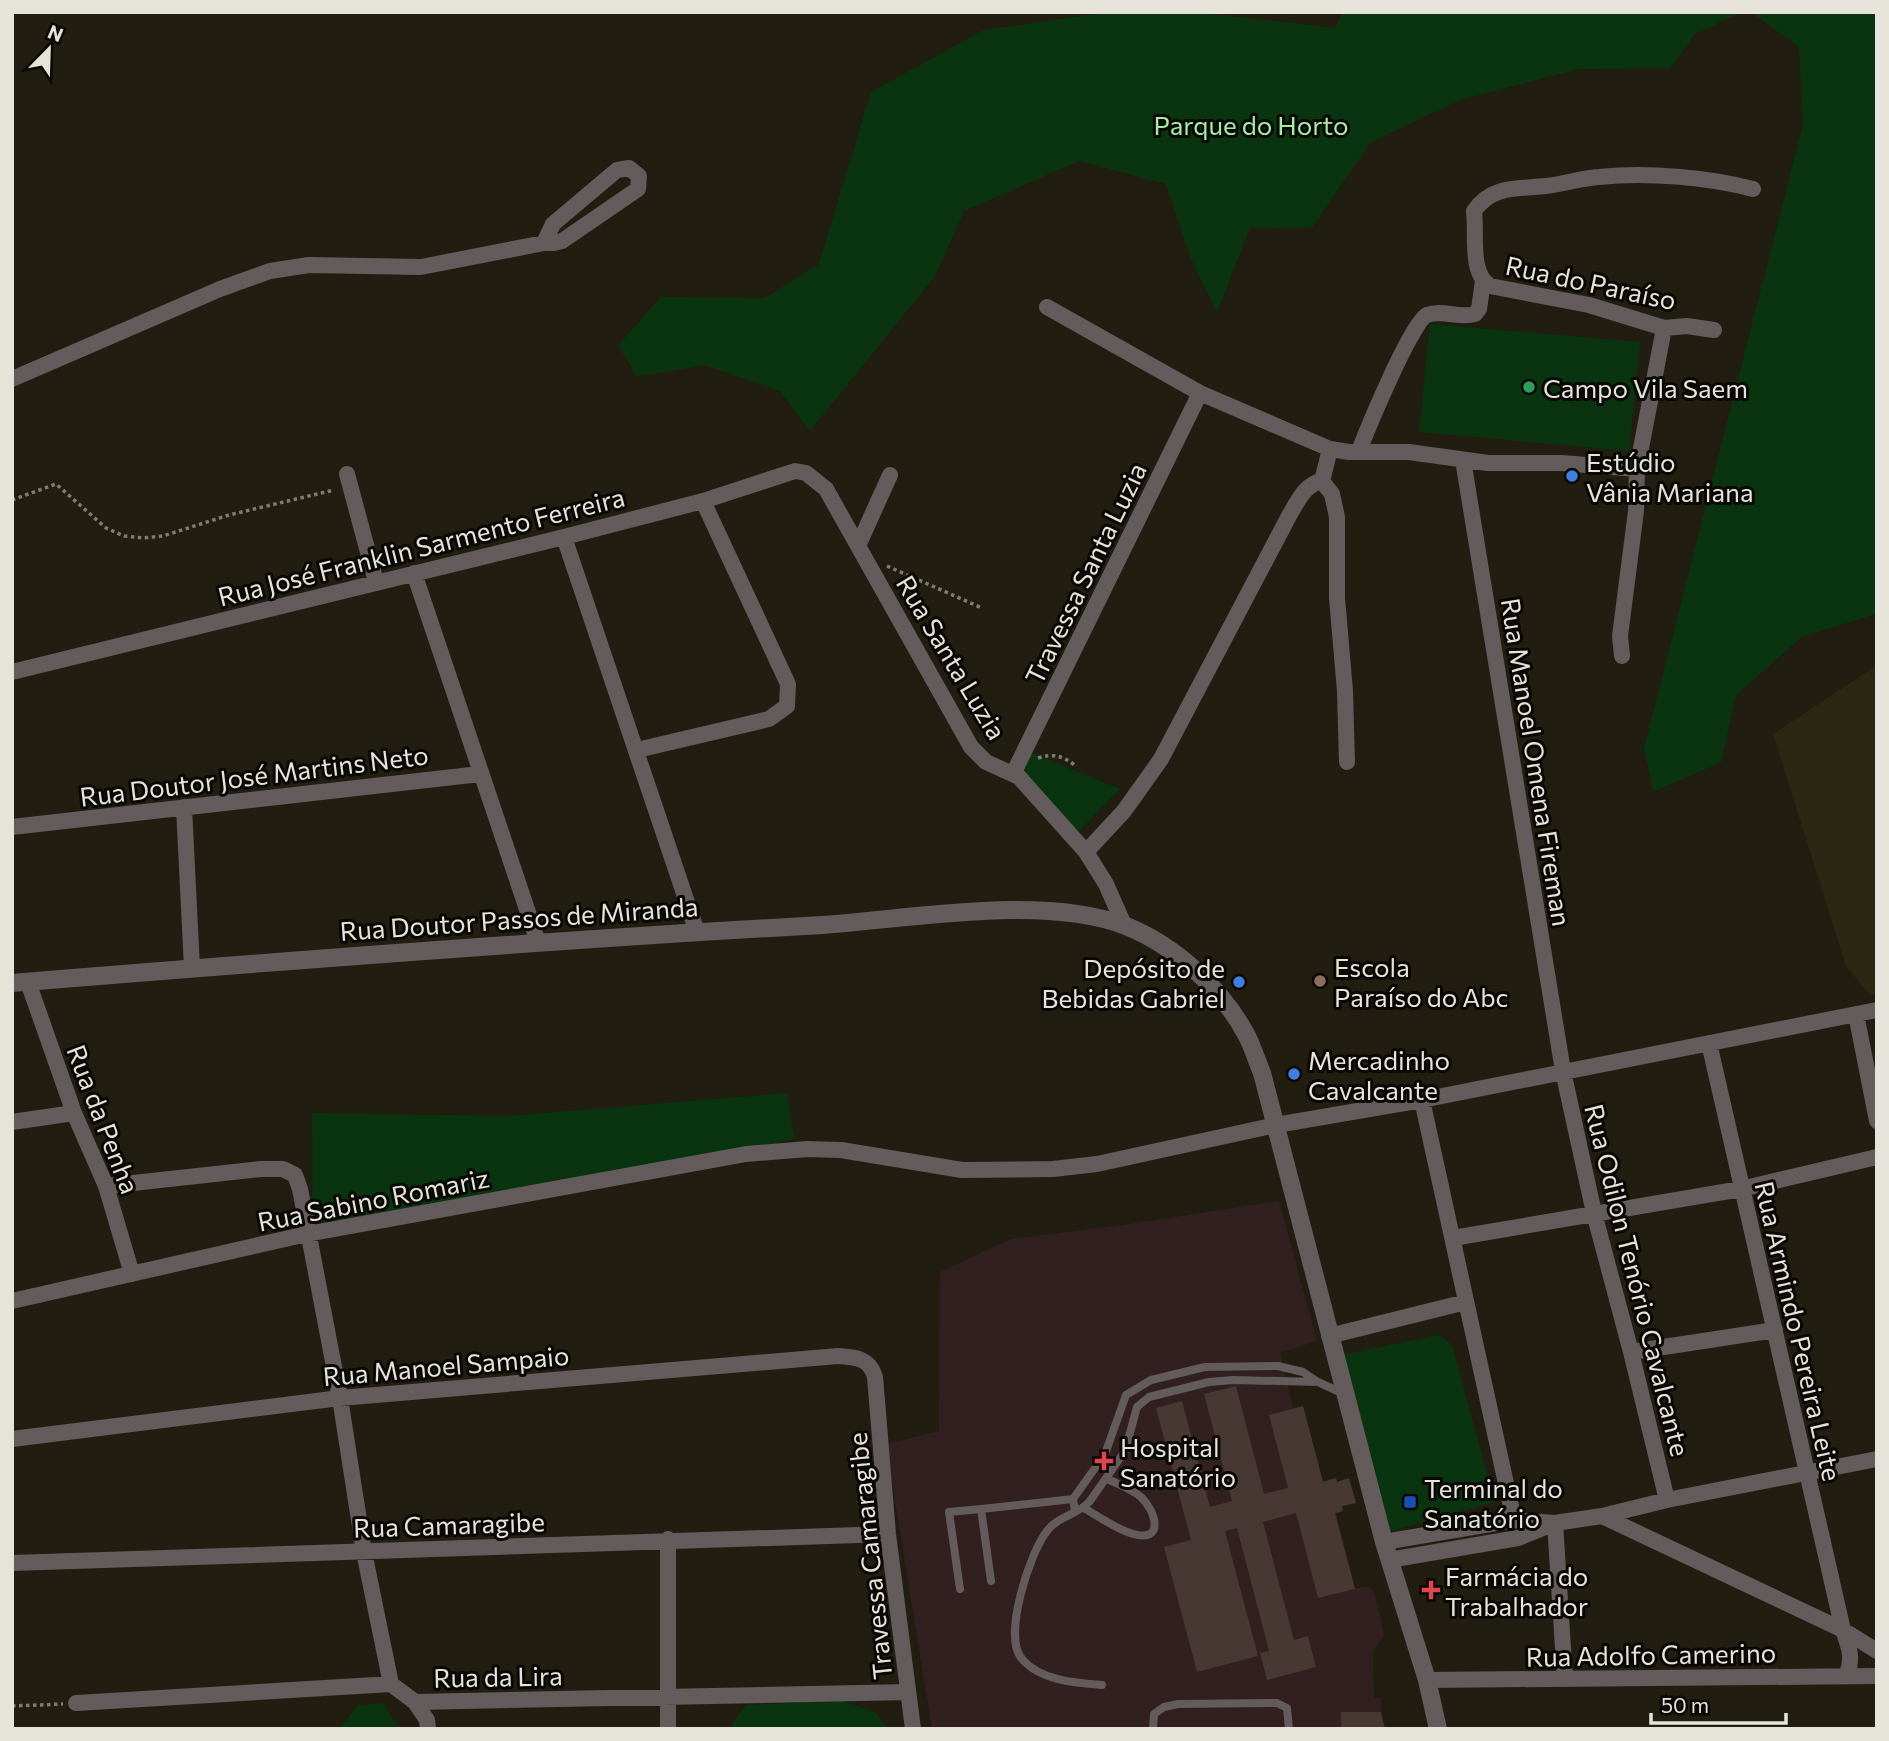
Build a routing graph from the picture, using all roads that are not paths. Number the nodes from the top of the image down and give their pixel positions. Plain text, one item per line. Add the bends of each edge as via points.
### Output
1 (1753, 189) dead end
2 (544, 243) junction
3 (1483, 281) junction
4 (1047, 307) dead end
5 (1664, 328) junction
6 (1714, 330) dead end
7 (12, 379) edge
8 (1200, 393) junction
9 (1330, 449) junction
10 (1359, 450) junction
11 (1463, 460) junction
12 (1637, 469) junction
13 (890, 475) dead end
14 (348, 480) road end
15 (1322, 481) junction
16 (830, 495) joint
17 (703, 501) junction
18 (565, 537) junction
19 (861, 550) junction
20 (414, 573) junction
21 (376, 582) junction
22 (1622, 656) dead end
23 (12, 672) edge
24 (637, 750) junction
25 (1347, 762) dead end
26 (1016, 769) junction
27 (480, 774) junction
28 (184, 807) junction
29 (12, 827) edge
30 (1086, 852) junction
31 (1124, 925) junction
32 (698, 932) junction
33 (538, 942) junction
34 (192, 968) junction
35 (20, 982) edge
36 (1877, 1010) edge
37 (1856, 1014) junction
38 (1709, 1043) junction
39 (1563, 1071) junction
40 (1422, 1100) junction
41 (74, 1112) junction
42 (1877, 1121) edge
43 (12, 1122) edge
44 (1276, 1125) junction
45 (1877, 1157) edge
46 (106, 1186) junction
47 (1741, 1189) junction
48 (1594, 1213) junction
49 (307, 1234) junction
50 (1453, 1238) junction
51 (132, 1273) junction
52 (12, 1301) edge
53 (1466, 1302) junction
54 (1775, 1329) junction
55 (1329, 1336) junction
56 (1631, 1352) junction
57 (875, 1377) joint
58 (1318, 1382) junction
59 (1345, 1395) junction
60 (340, 1398) junction
61 (12, 1438) edge
62 (1877, 1459) edge
63 (1807, 1471) junction
64 (1107, 1479) junction
65 (1073, 1499) junction
66 (1667, 1500) junction
67 (981, 1508) junction
68 (1084, 1508) junction
69 (1075, 1511) junction
70 (1602, 1516) junction
71 (1514, 1520) junction
72 (1555, 1523) junction
73 (888, 1534) junction
74 (668, 1539) junction
75 (1384, 1542) junction
76 (364, 1552) junction
77 (1389, 1560) junction
78 (12, 1563) edge
79 (991, 1581) dead end
80 (960, 1589) dead end
81 (1843, 1630) junction
82 (1877, 1651) edge
83 (1846, 1676) junction
84 (1877, 1676) edge
85 (1565, 1679) junction
86 (1427, 1680) junction
87 (391, 1684) junction
88 (1102, 1685) dead end
89 (908, 1692) junction
90 (667, 1698) junction
91 (415, 1702) junction
92 (76, 1703) road end
93 (428, 1729) edge
94 (667, 1729) edge
95 (913, 1729) edge
96 (1153, 1729) edge
97 (1289, 1729) edge
98 (1438, 1729) edge

1 - 3 street, Rua do Paraíso via 1627,176 1581,178 1494,192 1474,211 1476,265
2 - 2 street via 562,241 638,189 639,176 629,168 617,170 553,224
2 - 7 street via 422,267 321,265 270,271
3 - 5 street, Rua do Paraíso
3 - 10 street via 1475,314 1432,314 1417,322
4 - 8 street
5 - 6 street, Rua do Paraíso
5 - 12 street
8 - 9 street
8 - 26 street, Travessa Santa Luzia
9 - 10 street
9 - 15 street
10 - 11 street
11 - 12 street
11 - 39 street, Rua Manoel Omena Fireman
12 - 22 street via 1620,636
13 - 19 street
14 - 21 street
15 - 25 street via 1332,494 1337,517
15 - 30 street via 1303,492 1290,514 1161,759 1124,811
16 - 17 street, Rua José Franklin Sarmento Ferreira via 816,479 795,471
16 - 19 street, Rua Santa Luzia
17 - 18 street, Rua José Franklin Sarmento Ferreira
17 - 24 street via 788,684 787,706 769,719
18 - 20 street, Rua José Franklin Sarmento Ferreira
18 - 24 street
19 - 26 street, Rua Santa Luzia via 971,747 986,761
20 - 21 street, Rua José Franklin Sarmento Ferreira
20 - 27 street
21 - 23 street, Rua José Franklin Sarmento Ferreira
24 - 32 street
26 - 30 street, Rua Santa Luzia
27 - 28 street, Rua Doutor José Martins Neto
27 - 33 street
28 - 29 street, Rua Doutor José Martins Neto
28 - 34 street
30 - 31 street, Rua Santa Luzia
31 - 32 street, Rua Doutor Passos de Miranda via 1070,914 1029,912
31 - 44 street, Rua Doutor Passos de Miranda via 1171,949 1228,1006 1262,1073
32 - 33 street, Rua Doutor Passos de Miranda
33 - 34 street, Rua Doutor Passos de Miranda
34 - 35 street, Rua Doutor Passos de Miranda
35 - 41 street, Rua da Penha
36 - 37 street, Rua Sabino Romariz
37 - 38 street, Rua Sabino Romariz
37 - 42 street
38 - 39 street, Rua Sabino Romariz
38 - 47 street, Rua Armindo Pereira Leite
39 - 40 street, Rua Sabino Romariz
39 - 48 street, Rua Odilon Tenório Cavalcante
40 - 44 street, Rua Sabino Romariz
40 - 50 street
41 - 43 street
41 - 46 street, Rua da Penha
44 - 49 street, Rua Sabino Romariz via 1097,1164 1052,1169 962,1170 841,1150 746,1154
44 - 55 street, Rua Doutor Passos de Miranda
45 - 47 street
46 - 49 street via 283,1169 295,1175
46 - 51 street, Rua da Penha
47 - 48 street
47 - 54 street, Rua Armindo Pereira Leite
48 - 50 street
48 - 56 street, Rua Odilon Tenório Cavalcante
49 - 51 street, Rua Sabino Romariz
49 - 60 street
50 - 53 street
51 - 52 street, Rua Sabino Romariz
53 - 55 street
53 - 71 street
54 - 56 street
54 - 63 street, Rua Armindo Pereira Leite
55 - 59 street, Rua Doutor Passos de Miranda
56 - 66 street, Rua Odilon Tenório Cavalcante
57 - 60 street, Rua Manoel Sampaio via 867,1362 838,1356
57 - 73 street, Travessa Camaragibe
58 - 59 lane
58 - 64 lane via 1209,1382 1149,1397 1137,1407 1125,1451
58 - 65 lane via 1294,1368 1231,1365 1141,1384 1123,1400 1105,1454
59 - 75 street, Rua Doutor Passos de Miranda
60 - 61 street, Rua Manoel Sampaio
60 - 76 street
62 - 63 street
63 - 66 street
63 - 81 street, Rua Armindo Pereira Leite
64 - 68 lane
64 - 68 lane via 1148,1505 1155,1517 1153,1532 1134,1535
65 - 67 lane
65 - 69 lane
66 - 70 street
67 - 79 lane
67 - 80 lane via 949,1512
68 - 69 lane
69 - 88 lane via 1047,1530 1027,1569 1016,1645 1021,1658 1054,1678
70 - 72 street
70 - 81 street
71 - 72 street
71 - 75 street
72 - 77 street via 1518,1538
72 - 85 street
73 - 74 street, Rua Camaragibe
73 - 89 street, Travessa Camaragibe
74 - 76 street, Rua Camaragibe
74 - 90 street
75 - 77 street, Rua Doutor Passos de Miranda
76 - 78 street, Rua Camaragibe
76 - 87 street
77 - 86 street, Rua Doutor Passos de Miranda
81 - 82 street
81 - 83 street, Rua Armindo Pereira Leite via 1852,1660
83 - 84 street, Rua Adolfo Camerino
83 - 85 street, Rua Adolfo Camerino
85 - 86 street, Rua Adolfo Camerino
86 - 98 street, Rua Doutor Passos de Miranda
87 - 91 street, Rua da Lira
87 - 92 street
89 - 90 street, Rua da Lira
89 - 95 street, Travessa Camaragibe
90 - 91 street, Rua da Lira
90 - 94 street
91 - 93 street
96 - 97 lane via 1154,1714 1171,1705 1277,1703 1287,1708

